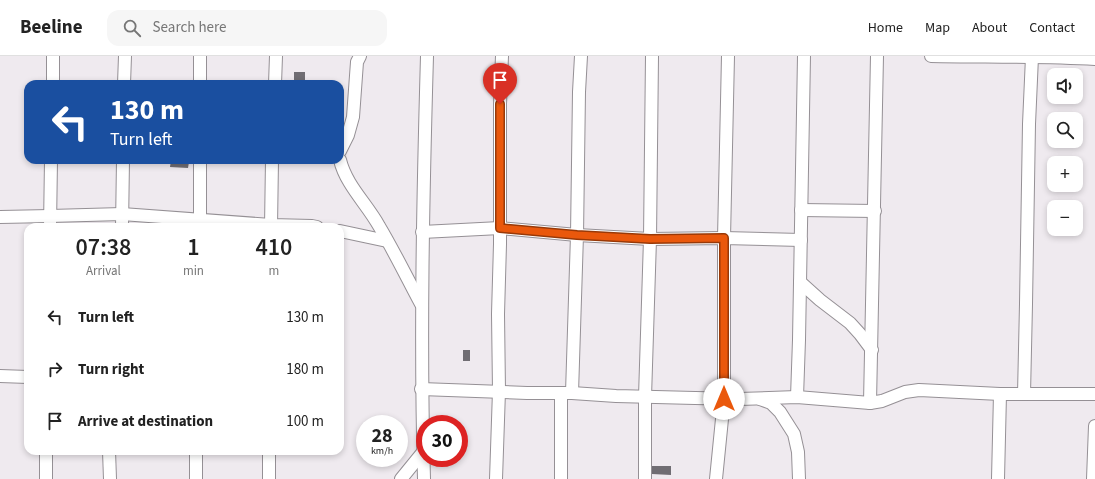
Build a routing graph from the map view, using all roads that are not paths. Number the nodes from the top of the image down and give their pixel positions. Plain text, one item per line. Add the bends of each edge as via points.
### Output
1 (53, 56) edge
2 (125, 56) edge
3 (200, 56) edge
4 (276, 56) edge
5 (360, 56) edge
6 (427, 56) edge
7 (502, 56) edge
8 (581, 56) edge
9 (652, 56) edge
10 (728, 56) edge
11 (804, 56) edge
12 (877, 56) edge
13 (931, 56) edge
14 (939, 56) edge
15 (1000, 57) edge
16 (1032, 57) junction
17 (1058, 57) edge
18 (1095, 59) edge
19 (53, 80) edge
20 (124, 80) edge
21 (200, 80) edge
22 (275, 80) edge
23 (344, 143) edge
24 (51, 164) edge
25 (123, 164) edge
26 (200, 164) edge
27 (272, 164) edge
28 (341, 164) edge
29 (801, 210) junction
30 (875, 211) junction
31 (122, 214) junction
32 (0, 217) edge
33 (50, 222) edge
34 (122, 223) edge
35 (200, 223) edge
36 (271, 223) edge
37 (500, 228) junction
38 (422, 232) junction
39 (344, 233) edge
40 (577, 235) junction
41 (724, 238) junction
42 (650, 239) junction
43 (801, 240) junction
44 (387, 241) junction
45 (800, 282) junction
46 (422, 305) junction
47 (872, 350) junction
48 (0, 376) edge
49 (24, 377) edge
50 (422, 389) junction
51 (499, 391) junction
52 (567, 393) junction
53 (1000, 394) junction
54 (1024, 394) junction
55 (1095, 394) edge
56 (645, 396) junction
57 (759, 398) junction
58 (797, 398) junction
59 (724, 399) junction
60 (870, 402) junction
61 (422, 415) edge
62 (1095, 426) edge
63 (46, 455) edge
64 (109, 455) edge
65 (196, 455) edge
66 (269, 455) edge
67 (416, 461) edge
68 (424, 467) edge
69 (46, 479) edge
70 (110, 479) edge
71 (196, 479) edge
72 (269, 479) edge
73 (401, 479) edge
74 (424, 479) edge
75 (496, 479) edge
76 (561, 479) edge
77 (645, 479) edge
78 (716, 479) edge
79 (799, 479) edge
80 (998, 479) edge
81 (1093, 479) edge

1 - 19 street
2 - 20 street
3 - 21 street
4 - 22 street
5 - 23 street via 357,62 353,117
6 - 38 street
7 - 37 street
8 - 40 street
9 - 42 street
10 - 41 street
11 - 29 street
12 - 30 street
13 - 14 street
14 - 15 street
15 - 16 street
16 - 17 street
16 - 54 street
17 - 18 street
24 - 33 street
25 - 31 street
26 - 35 street
27 - 36 street
28 - 44 street
29 - 30 street
29 - 43 street
30 - 47 street
31 - 33 street
31 - 34 street
31 - 35 street
32 - 33 street
37 - 38 street
37 - 40 street
37 - 51 street
38 - 46 street
39 - 44 street
40 - 42 street
40 - 52 street
41 - 42 street
41 - 43 street
41 - 59 street
42 - 56 street
43 - 45 street
44 - 46 street
45 - 47 street via 850,322
45 - 58 street
46 - 50 street
47 - 60 street
48 - 49 street
50 - 51 street
50 - 61 street
51 - 52 street
51 - 75 street
52 - 56 street
52 - 76 street
53 - 54 street
53 - 60 street via 919,390
53 - 80 street
54 - 55 street
56 - 59 street
56 - 77 street
57 - 58 street
57 - 59 street
57 - 79 street via 771,403 780,412 794,434
58 - 60 street
59 - 78 street
62 - 81 street
63 - 69 street
64 - 70 street
65 - 71 street
66 - 72 street
67 - 73 street
68 - 74 street

